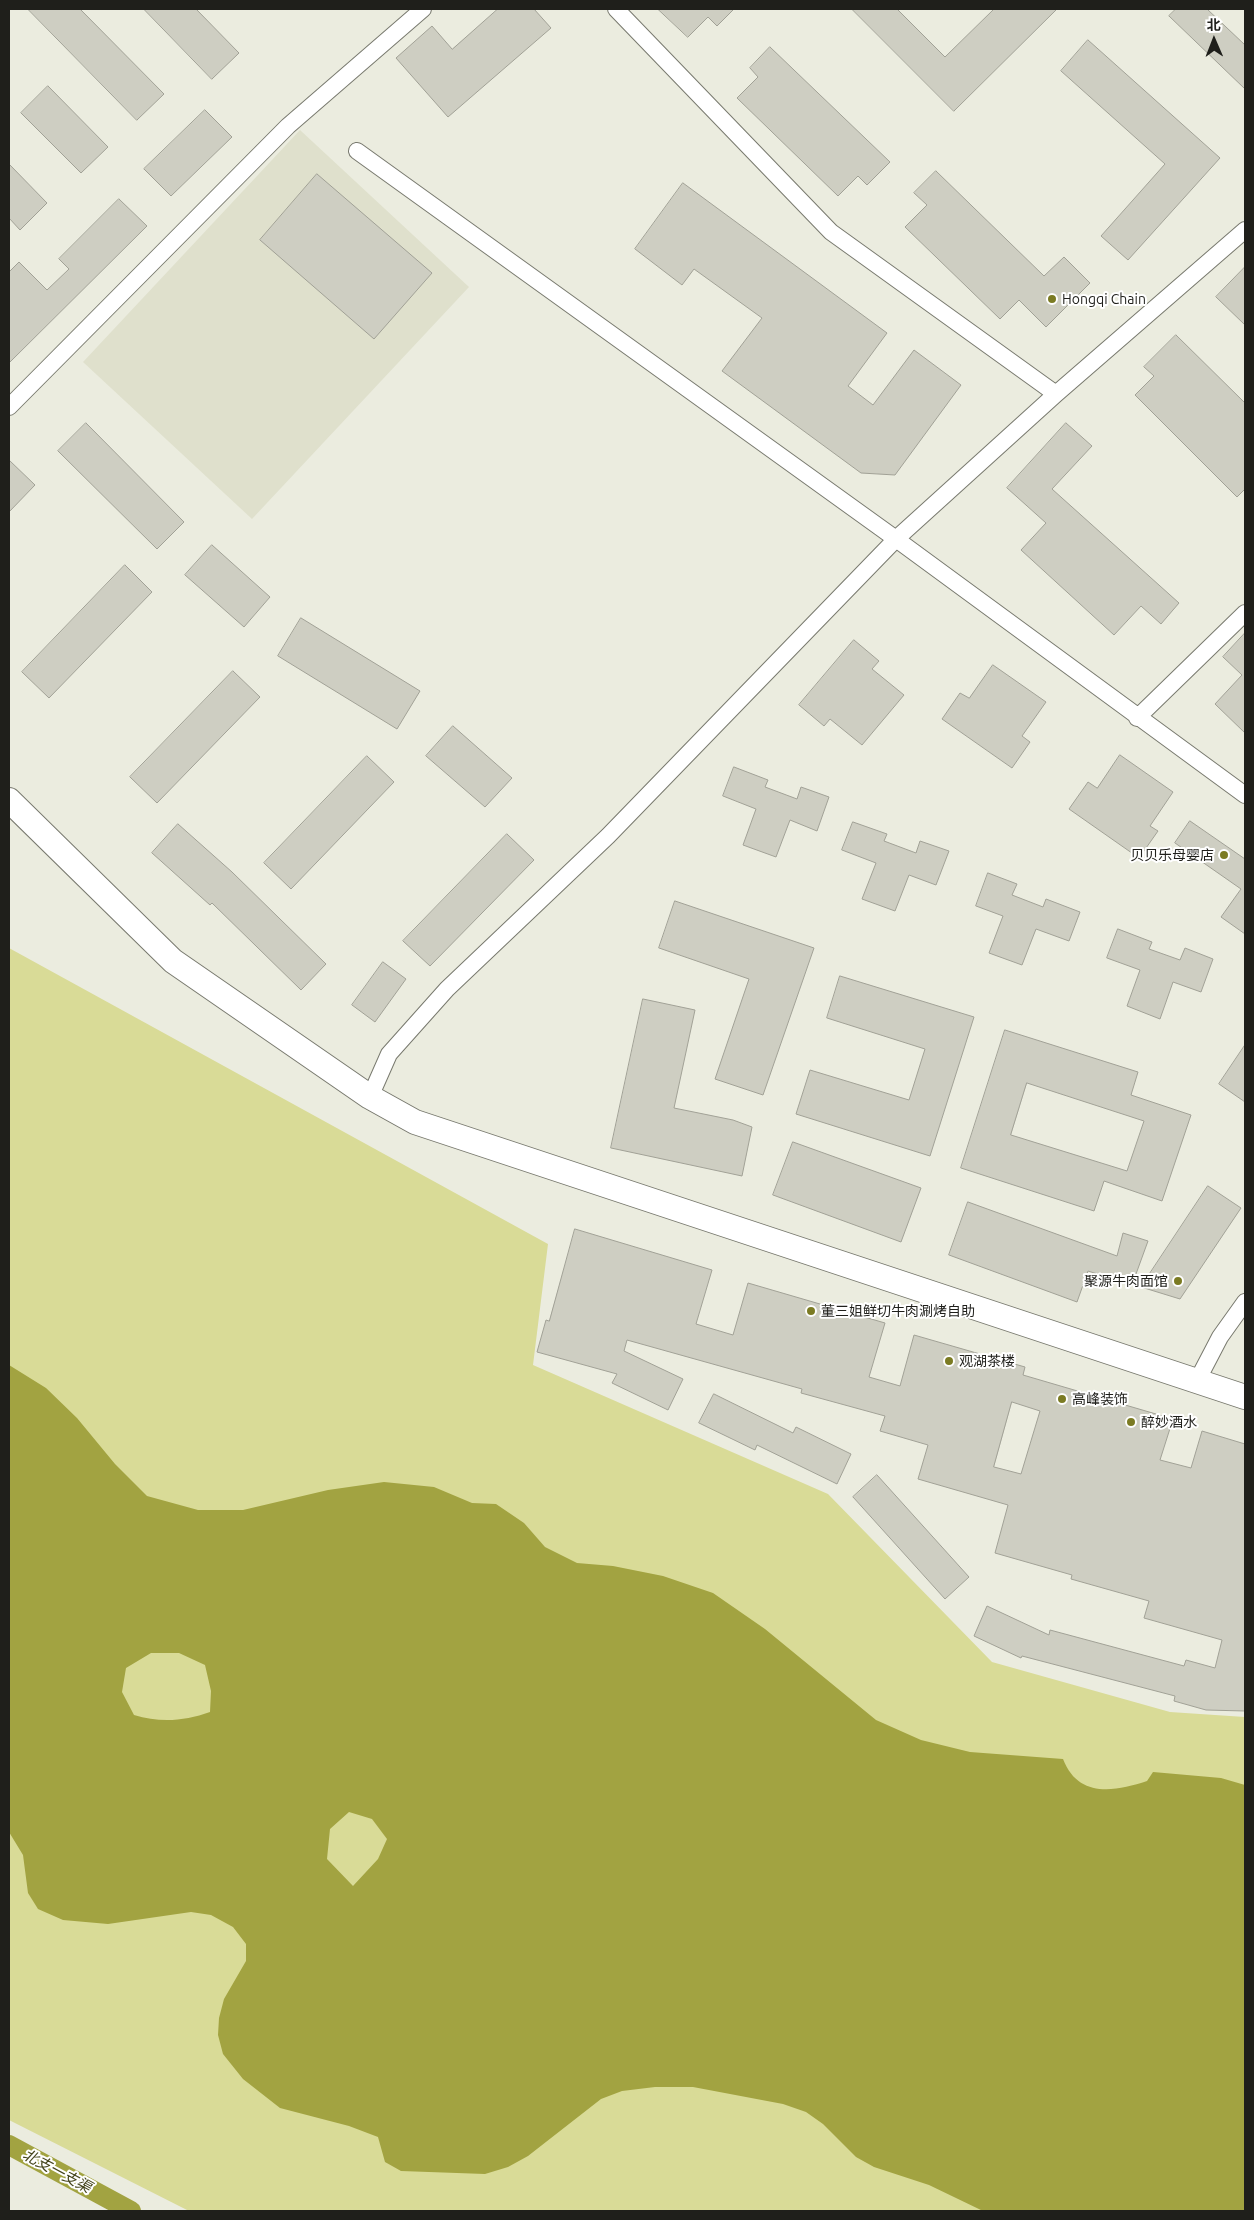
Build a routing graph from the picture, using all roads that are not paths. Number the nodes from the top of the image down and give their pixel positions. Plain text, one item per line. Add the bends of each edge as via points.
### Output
1 (423, 9) edge
2 (616, 9) edge
3 (357, 151) dead end
4 (1245, 230) edge
5 (1056, 394) junction
6 (9, 407) edge
7 (896, 539) junction
8 (1245, 613) edge
9 (1137, 718) junction
10 (1245, 795) edge
11 (9, 800) edge
12 (370, 1097) junction
13 (1245, 1302) edge
14 (1196, 1382) junction
15 (1245, 1397) edge

1 - 6 street via 288,126
2 - 5 street via 831,232
3 - 7 street
4 - 5 street
5 - 7 street
7 - 9 street
7 - 12 street via 608,836 448,989 388,1054
8 - 9 street
9 - 10 street
11 - 12 street via 173,961
12 - 14 street via 414,1122
13 - 14 street via 1220,1337
14 - 15 street

